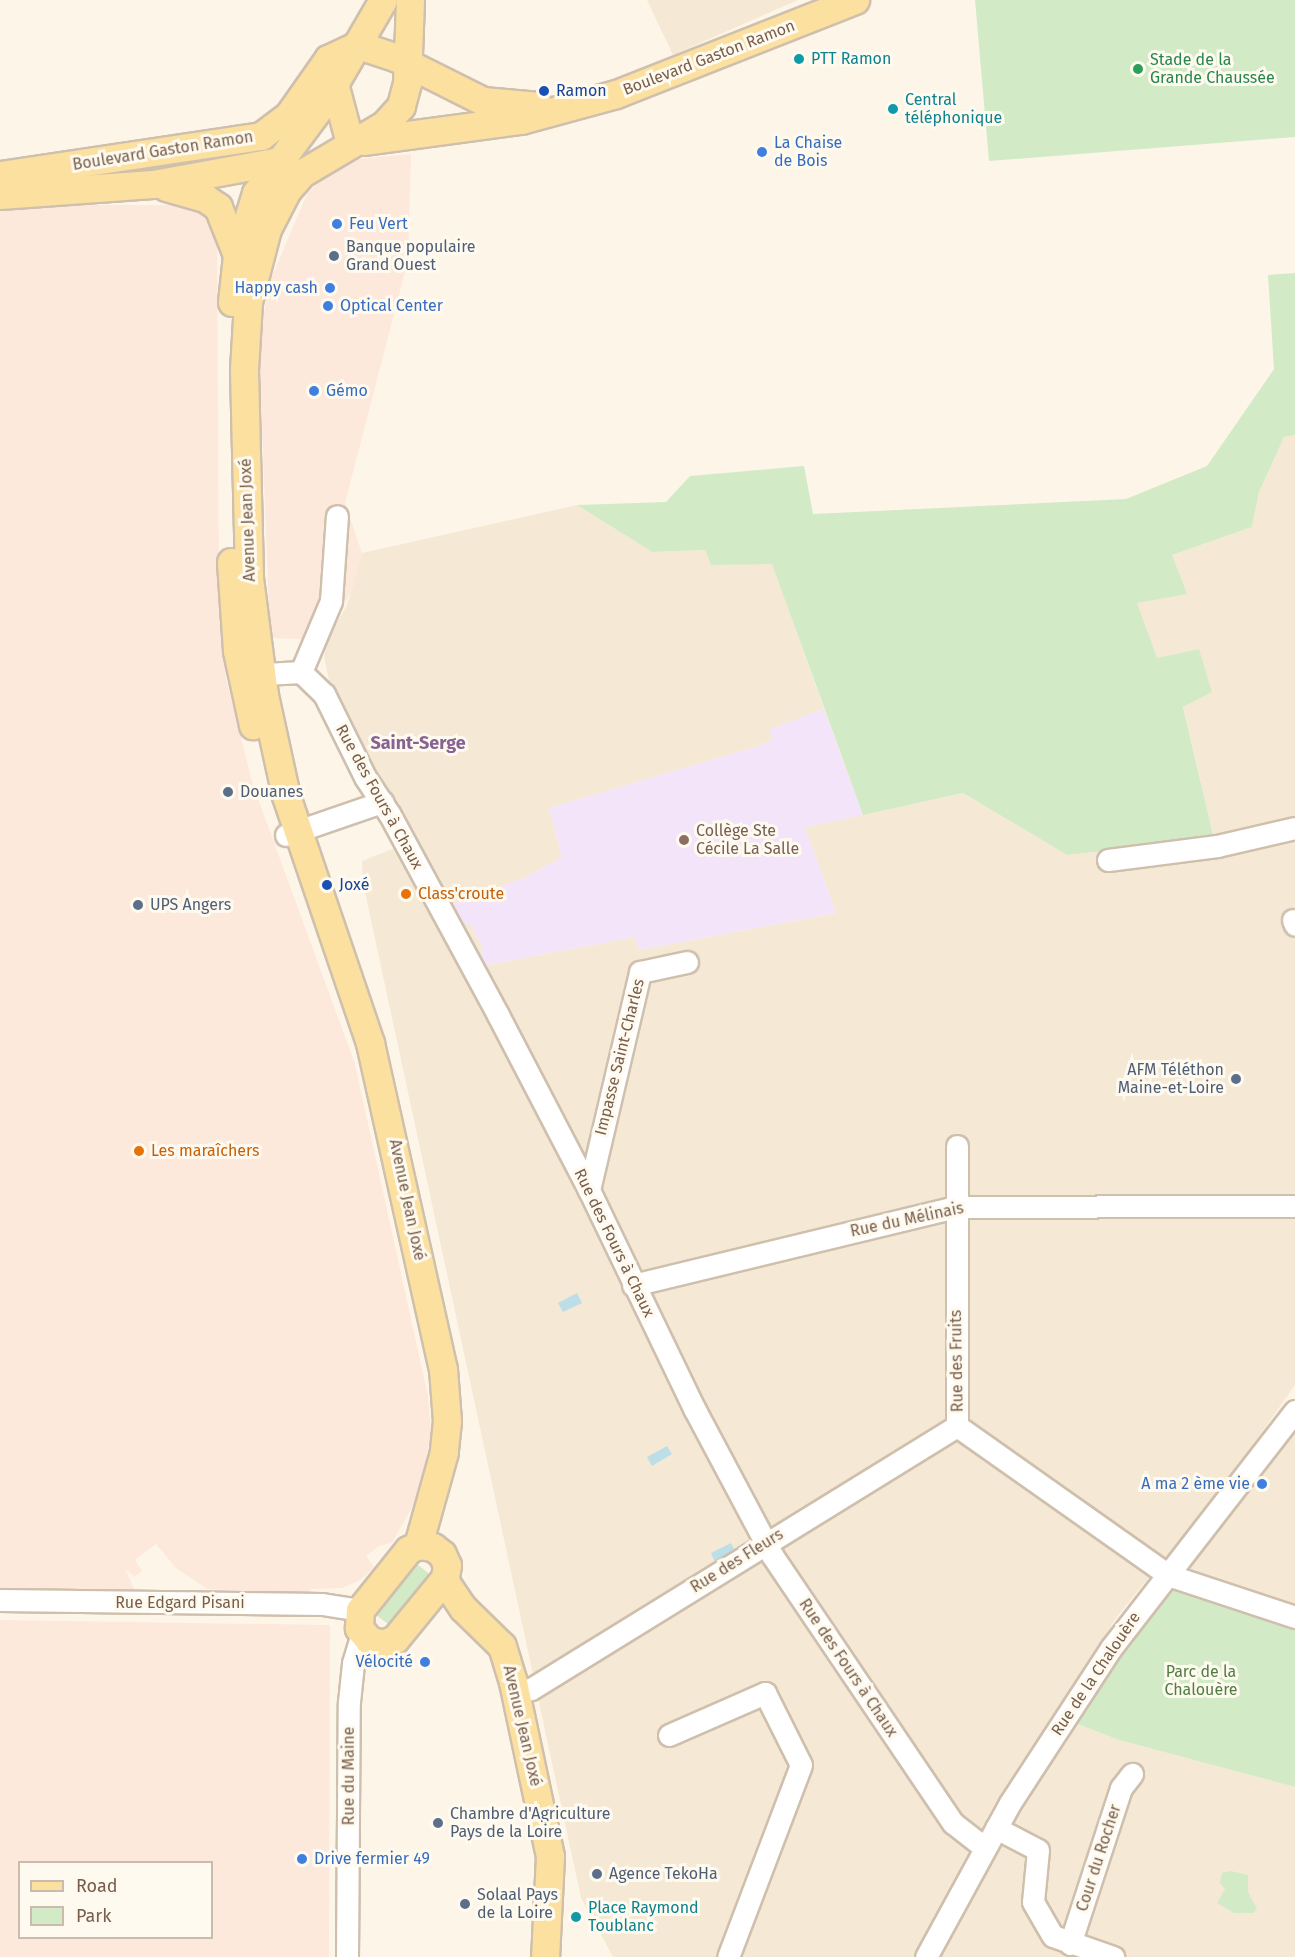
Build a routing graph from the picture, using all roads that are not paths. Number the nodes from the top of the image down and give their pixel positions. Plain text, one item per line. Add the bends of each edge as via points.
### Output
1 (365, 0) edge
2 (383, 0) edge
3 (410, 0) edge
4 (855, 0) edge
5 (358, 45) junction
6 (408, 63) junction
7 (332, 71) junction
8 (561, 107) junction
9 (350, 143) junction
10 (282, 157) junction
11 (0, 176) edge
12 (153, 184) junction
13 (0, 195) edge
14 (237, 255) junction
15 (337, 516) dead end
16 (301, 672) junction
17 (250, 674) junction
18 (382, 802) junction
19 (1295, 828) edge
20 (292, 833) junction
21 (1108, 860) dead end
22 (687, 962) dead end
23 (957, 1146) dead end
24 (589, 1190) junction
25 (1295, 1206) edge
26 (957, 1207) junction
27 (633, 1285) junction
28 (1295, 1411) edge
29 (957, 1426) junction
30 (766, 1544) junction
31 (427, 1546) junction
32 (1168, 1575) junction
33 (444, 1580) junction
34 (0, 1600) edge
35 (416, 1614) junction
36 (471, 1616) junction
37 (1295, 1617) edge
38 (361, 1622) junction
39 (516, 1692) junction
40 (669, 1735) dead end
41 (1132, 1774) dead end
42 (996, 1828) junction
43 (984, 1847) junction
44 (1070, 1944) junction
45 (347, 1957) edge
46 (545, 1957) edge
47 (728, 1957) edge
48 (926, 1957) edge
49 (1113, 1957) edge

1 - 7 main road
2 - 5 main road
3 - 6 main road
4 - 8 main road, Boulevard Gaston Ramon via 639,87
5 - 6 main road, Boulevard Gaston Ramon
5 - 7 main road, Boulevard Gaston Ramon
6 - 8 main road, Boulevard Gaston Ramon via 483,101
6 - 9 main road via 405,100 398,111 385,124
7 - 9 main road
7 - 10 main road, Avenue Jean Joxé
7 - 11 main road, Boulevard Gaston Ramon via 288,116 256,138
8 - 9 main road, Boulevard Gaston Ramon via 482,128
9 - 10 main road, Boulevard Gaston Ramon
9 - 17 main road, Avenue Jean Joxé via 308,167 287,190 267,229 249,293 244,370
10 - 12 main road, Boulevard Gaston Ramon
10 - 14 main road, Avenue Jean Joxé via 256,193
12 - 13 main road, Boulevard Gaston Ramon
12 - 14 main road via 205,198 218,207
14 - 17 main road, Avenue Jean Joxé via 229,409 232,602
15 - 16 street via 332,601
16 - 17 street
16 - 18 street, Rue des Fours à Chaux via 324,694 364,777
17 - 20 main road, Avenue Jean Joxé
18 - 20 street
18 - 24 street, Rue des Fours à Chaux
19 - 21 street via 1217,846
20 - 31 main road, Avenue Jean Joxé via 320,922 328,926 359,1005 380,1079 441,1361 447,1421 437,1481 431,1490
22 - 24 street, Impasse Saint-Charles via 640,972
23 - 26 street, Rue des Fruits
24 - 27 street, Rue des Fours à Chaux
25 - 26 street, Rue du Mélinais
26 - 27 street, Rue du Mélinais
26 - 29 street, Rue des Fruits
27 - 30 street, Rue des Fours à Chaux
28 - 32 street, Rue de la Chalouère
29 - 30 street, Rue des Fleurs
29 - 32 street, Rue des Fruits
30 - 39 street, Rue des Fleurs via 531,1689
30 - 43 street, Rue des Fours à Chaux via 953,1823
31 - 33 main road via 446,1562
31 - 38 main road via 408,1550
32 - 37 street, Rue des Fruits
32 - 42 street, Rue de la Chalouère via 1111,1648
33 - 35 main road
33 - 36 main road, Avenue Jean Joxé
34 - 38 street, Rue Edgard Pisani via 322,1604
35 - 36 main road via 439,1610
35 - 38 main road via 389,1642 375,1643
36 - 39 main road, Avenue Jean Joxé via 502,1646
38 - 45 street, Rue du Maine via 349,1702
39 - 46 main road, Avenue Jean Joxé via 550,1856
40 - 47 street via 765,1693 801,1765
41 - 44 street, Cour du Rocher via 1121,1788
42 - 43 street, Rue de la Chalouère
42 - 44 street via 1038,1850 1034,1902 1053,1936
43 - 48 street, Rue de la Chalouère
44 - 49 street

